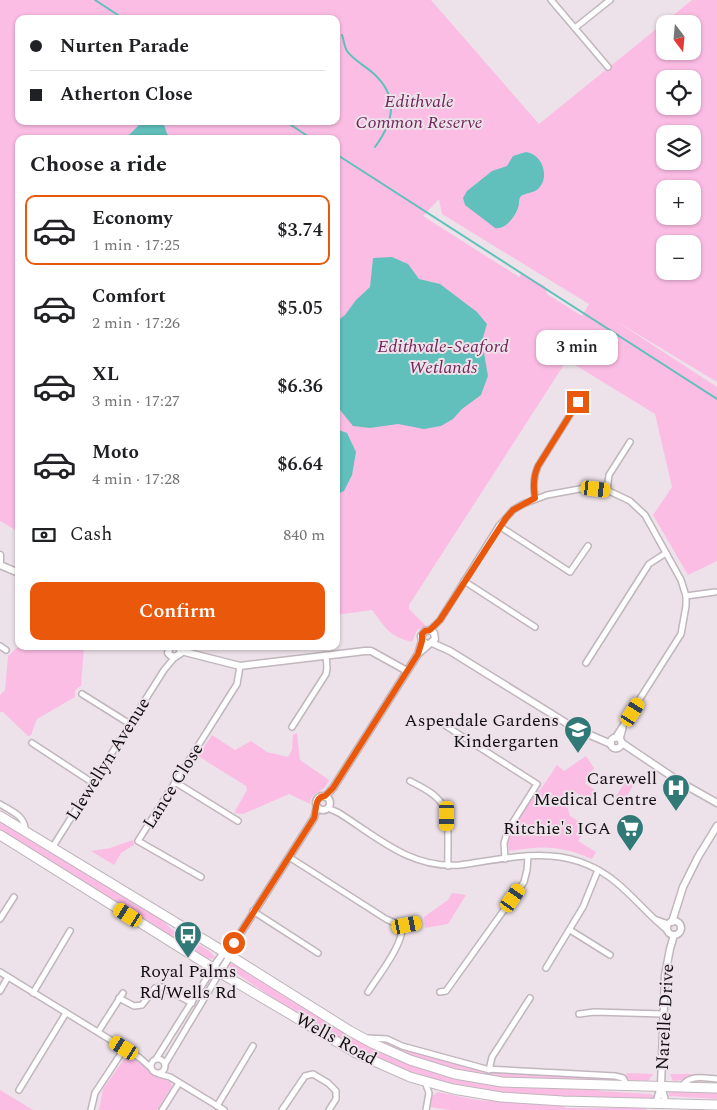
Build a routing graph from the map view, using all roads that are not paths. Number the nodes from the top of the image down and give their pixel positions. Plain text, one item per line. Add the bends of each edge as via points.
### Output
1 (551, 0) edge
2 (610, 0) edge
3 (575, 28) junction
4 (608, 67) dead end
5 (578, 402) dead end
6 (630, 442) dead end
7 (607, 490) junction
8 (535, 498) junction
9 (499, 526) junction
10 (588, 546) dead end
11 (666, 553) junction
12 (0, 560) edge
13 (15, 570) edge
14 (464, 581) junction
15 (715, 592) dead end
16 (686, 596) junction
17 (535, 627) dead end
18 (430, 638) junction
19 (0, 646) edge
20 (6, 650) dead end
21 (173, 651) edge
22 (326, 655) junction
23 (586, 663) dead end
24 (240, 666) junction
25 (406, 673) junction
26 (82, 694) dead end
27 (130, 724) junction
28 (446, 726) dead end
29 (292, 727) dead end
30 (616, 742) junction
31 (32, 743) dead end
32 (410, 781) dead end
33 (175, 782) junction
34 (93, 783) junction
35 (715, 803) edge
36 (0, 804) edge
37 (325, 804) junction
38 (0, 816) edge
39 (238, 821) dead end
40 (717, 828) edge
41 (25, 831) junction
42 (0, 835) edge
43 (52, 848) junction
44 (528, 856) junction
45 (289, 857) junction
46 (505, 859) junction
47 (448, 866) junction
48 (598, 870) junction
49 (201, 878) dead end
50 (14, 896) dead end
51 (253, 911) junction
52 (0, 919) edge
53 (417, 923) dead end
54 (402, 926) junction
55 (672, 928) junction
56 (570, 930) junction
57 (70, 931) dead end
58 (228, 953) junction
59 (318, 953) dead end
60 (610, 955) dead end
61 (546, 968) dead end
62 (217, 970) junction
63 (0, 972) edge
64 (8, 977) junction
65 (0, 991) edge
66 (123, 992) dead end
67 (368, 992) dead end
68 (440, 992) dead end
69 (33, 993) junction
70 (119, 998) junction
71 (530, 998) dead end
72 (192, 1003) junction
73 (66, 1013) junction
74 (579, 1014) dead end
75 (663, 1014) junction
76 (177, 1027) junction
77 (98, 1032) junction
78 (184, 1032) junction
79 (361, 1037) junction
80 (253, 1046) dead end
81 (124, 1048) junction
82 (140, 1058) junction
83 (155, 1060) junction
84 (165, 1066) junction
85 (151, 1068) junction
86 (488, 1070) junction
87 (159, 1074) junction
88 (170, 1077) junction
89 (717, 1079) edge
90 (425, 1082) junction
91 (178, 1083) junction
92 (438, 1085) junction
93 (627, 1085) junction
94 (661, 1086) junction
95 (682, 1086) junction
96 (717, 1088) edge
97 (19, 1090) dead end
98 (429, 1093) junction
99 (717, 1105) edge
100 (217, 1106) junction
101 (656, 1107) edge
102 (666, 1107) edge
103 (91, 1110) edge
104 (162, 1110) edge
105 (224, 1110) edge
106 (282, 1110) edge
107 (329, 1110) edge
108 (426, 1110) edge

1 - 3 street
2 - 3 street
3 - 4 street
5 - 8 street via 538,466 533,483
6 - 7 street via 609,475
7 - 8 street via 584,488
7 - 11 street via 630,501 645,515
8 - 9 street via 513,510
9 - 10 street via 570,572
9 - 14 street
11 - 16 street
11 - 23 street via 649,564
12 - 13 street
14 - 17 street
14 - 18 street
15 - 16 street
16 - 30 street via 682,634
18 - 25 street
18 - 30 street via 576,729
19 - 20 street
21 - 24 street
21 - 27 street, Llewellyn Avenue
22 - 24 street
22 - 25 street via 357,650 371,652
22 - 29 street via 326,674
24 - 33 street, Lance Close via 237,684
25 - 37 street
26 - 27 street
27 - 34 street, Llewellyn Avenue
28 - 46 street via 538,784 508,830 504,843
30 - 35 street
31 - 34 street
32 - 47 street via 443,804 447,816
33 - 39 street
33 - 49 street, Lance Close via 138,841
34 - 43 street, Llewellyn Avenue
36 - 41 street, Wells Road via 22,818
37 - 45 street
37 - 47 street via 405,855
38 - 41 main road, Wells Road
40 - 55 street, Narelle Drive via 684,887
41 - 43 main road, Wells Road
42 - 62 main road, Wells Road
43 - 58 main road, Wells Road
44 - 46 street
44 - 48 street via 562,856
44 - 68 street via 524,882 446,991
45 - 51 street
45 - 54 street
46 - 47 street
48 - 55 street via 616,882 654,919
48 - 56 street
50 - 52 street
51 - 58 street
51 - 59 street
53 - 54 street
54 - 67 street via 398,944
55 - 75 street, Narelle Drive
56 - 60 street
56 - 61 street
57 - 69 street
58 - 62 street
58 - 79 main road, Wells Road
62 - 72 street
62 - 78 street
62 - 90 main road, Wells Road via 356,1053
63 - 64 street
64 - 65 street
64 - 69 street
66 - 70 street
69 - 73 street
70 - 72 street via 134,1006 142,1006 155,988 162,986
70 - 77 street
71 - 86 street via 492,1057
72 - 76 street
73 - 77 street
73 - 97 street
74 - 75 street
75 - 94 street, Narelle Drive
76 - 78 street
76 - 83 street
77 - 81 street
78 - 84 street
79 - 86 street, Wells Road via 388,1039 402,1046
79 - 93 main road, Wells Road via 420,1063 474,1078 530,1084
80 - 100 street
81 - 82 street
81 - 103 street via 95,1093
82 - 83 street
82 - 85 street
83 - 84 street via 161,1060
83 - 85 street
84 - 87 street
84 - 88 street
85 - 87 street
86 - 93 street, Wells Road via 616,1076 623,1078
87 - 88 street
88 - 91 street
89 - 95 street, Wells Road via 692,1078
90 - 92 main road, Wells Road
90 - 98 street
91 - 100 street
91 - 104 street
92 - 98 street
92 - 101 main road, Wells Road via 501,1097
93 - 94 main road, Wells Road
94 - 95 main road, Wells Road
94 - 101 street, Narelle Drive
94 - 102 street, Narelle Drive
95 - 96 main road, Wells Road
98 - 108 street
99 - 102 main road, Wells Road
100 - 105 street
101 - 102 main road, Wells Road
106 - 107 street via 304,1076 313,1074 336,1091 336,1099

